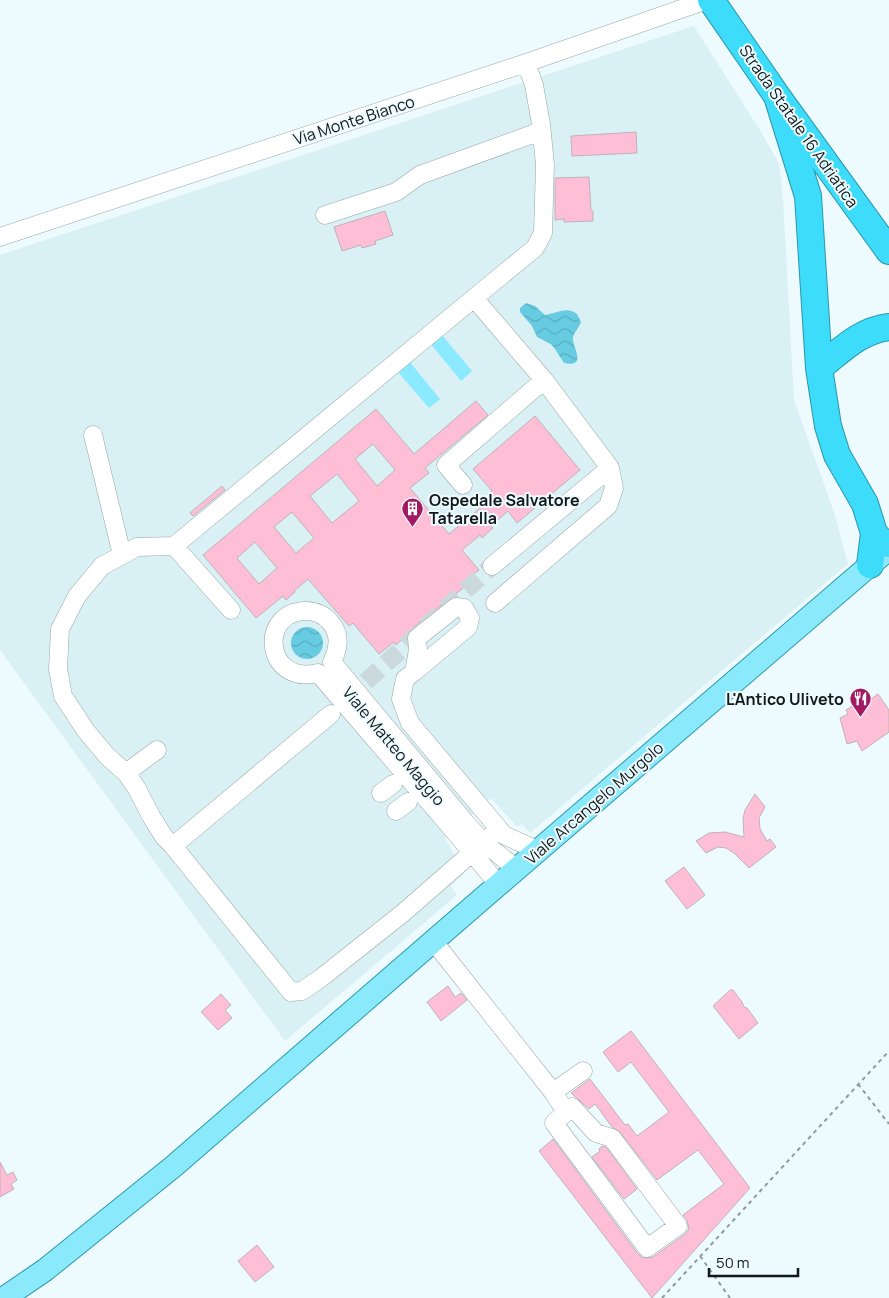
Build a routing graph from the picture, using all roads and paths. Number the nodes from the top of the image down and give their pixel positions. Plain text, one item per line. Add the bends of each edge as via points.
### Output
1 (719, 5) edge
2 (666, 6) edge
3 (526, 63) junction
4 (777, 96) junction
5 (541, 131) junction
6 (325, 215) dead end
7 (889, 230) edge
8 (0, 237) edge
9 (889, 251) edge
10 (474, 298) junction
11 (889, 327) edge
12 (819, 368) junction
13 (544, 380) junction
14 (92, 435) dead end
15 (610, 468) junction
16 (463, 485) dead end
17 (881, 531) edge
18 (174, 546) junction
19 (122, 555) junction
20 (492, 566) tunnel mouth
21 (495, 603) dead end
22 (231, 610) dead end
23 (328, 667) dead end
24 (414, 672) dead end
25 (331, 714) tunnel mouth
26 (157, 750) dead end
27 (126, 773) junction
28 (403, 791) junction
29 (461, 826) dead end
30 (499, 829) junction
31 (173, 846) junction
32 (539, 851) junction
33 (475, 852) junction
34 (517, 869) junction
35 (492, 889) junction
36 (434, 942) junction
37 (889, 1051) edge
38 (583, 1071) dead end
39 (858, 1084) junction
40 (553, 1092) junction
41 (566, 1112) junction
42 (889, 1124) edge
43 (700, 1256) junction
44 (4, 1298) edge
45 (662, 1298) edge
46 (730, 1298) edge

1 - 2 street, Via Monte Bianco
1 - 4 highway, Strada Statale 16 Adriatica
1 - 7 highway, Strada Statale 16 Adriatica
2 - 3 street, Via Monte Bianco
3 - 5 street via 534,85
3 - 8 street, Via Monte Bianco
4 - 9 highway, Strada Statale 16 Adriatica
4 - 12 highway via 808,196
5 - 6 street via 420,175 396,192
5 - 10 street via 545,165 543,233 535,248
10 - 13 street
10 - 18 street via 383,378
11 - 12 highway via 859,336
12 - 17 highway via 828,426 837,455
13 - 15 street
13 - 16 street via 446,465
14 - 19 street
15 - 20 street
15 - 21 street via 614,488 608,506
17 - 32 main road, Viale Arcangelo Murgolo
18 - 19 street via 137,547
18 - 22 street
19 - 27 street via 102,566 77,596 60,629 58,669 64,696 86,731
23 - 28 street, Viale Matteo Maggio
24 - 30 street via 405,679 401,699 410,723
25 - 31 street
26 - 27 street
27 - 31 street via 164,837
28 - 29 street, Viale Matteo Maggio
28 - 33 street
28 - 33 street via 318,673 296,674 279,662 272,641 275,630 289,614 311,611 330,621 338,641 332,662
30 - 32 street via 504,835
30 - 33 street
31 - 33 street via 290,992 302,991 321,978
32 - 34 main road, Viale Arcangelo Murgolo
33 - 34 street
33 - 35 street
34 - 35 main road, Viale Arcangelo Murgolo
35 - 36 main road, Viale Arcangelo Murgolo
36 - 40 street
36 - 44 main road, Viale Arcangelo Murgolo via 166,1173 45,1270
37 - 39 path
38 - 40 street
39 - 42 path
39 - 43 path
40 - 41 street
41 - 41 street via 554,1123 647,1248 678,1226 612,1138 596,1133 572,1107
43 - 45 path
43 - 46 path

